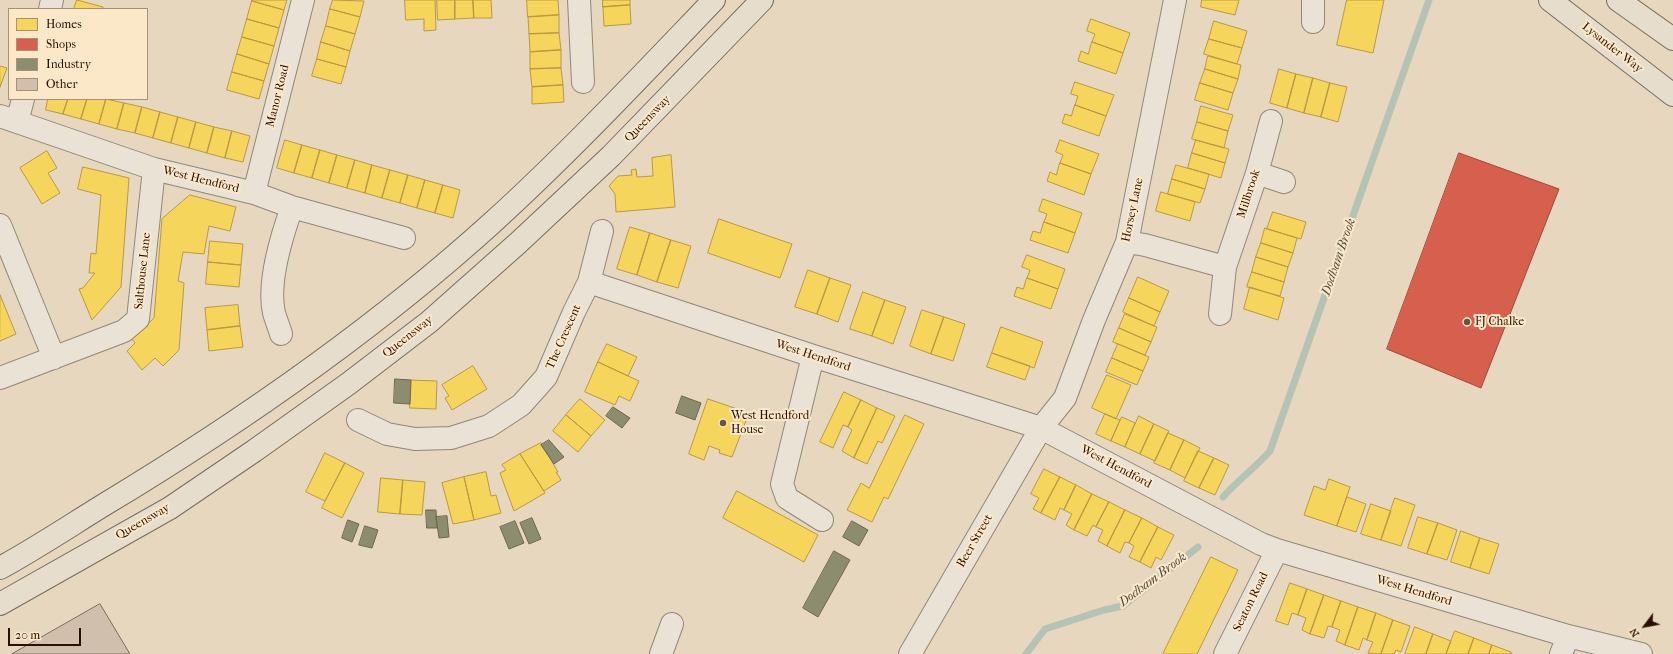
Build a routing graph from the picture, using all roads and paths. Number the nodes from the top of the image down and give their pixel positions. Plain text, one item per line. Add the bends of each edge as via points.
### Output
1 (303, 0) edge
2 (579, 0) edge
3 (714, 0) edge
4 (762, 0) edge
5 (1175, 0) edge
6 (1313, 0) edge
7 (1550, 0) edge
8 (1618, 0) edge
9 (1313, 22) dead end
10 (1673, 39) edge
11 (583, 82) dead end
12 (1673, 96) edge
13 (22, 100) edge
14 (8, 119) edge
15 (1271, 121) dead end
16 (154, 168) junction
17 (1256, 173) junction
18 (1284, 182) dead end
19 (254, 193) junction
20 (292, 207) junction
21 (0, 225) edge
22 (602, 231) dead end
23 (404, 238) dead end
24 (1127, 242) junction
25 (1225, 267) junction
26 (589, 282) junction
27 (1220, 314) dead end
28 (281, 334) dead end
29 (813, 356) junction
30 (54, 358) junction
31 (0, 378) edge
32 (358, 420) dead end
33 (1041, 428) junction
34 (822, 520) dead end
35 (1277, 550) junction
36 (0, 568) edge
37 (0, 604) edge
38 (672, 624) dead end
39 (1564, 645) edge
40 (661, 654) edge
41 (910, 654) edge
42 (1226, 654) edge
43 (1641, 654) edge

1 - 19 street, Manor Road
2 - 11 street
3 - 36 main road via 576,142 493,222 401,300 233,423 152,477
4 - 37 main road, Queensway via 612,156 428,322 348,384 170,508
5 - 24 street, Horsey Lane
6 - 9 street
7 - 12 main road, Lysander Way
8 - 10 main road
13 - 14 street
14 - 16 street, West Hendford
15 - 17 street, Millbrook
16 - 19 street, West Hendford
16 - 30 street, Salthouse Lane via 138,320 124,330
17 - 18 street
17 - 25 street, Millbrook
19 - 20 street, West Hendford
20 - 23 street, West Hendford
20 - 28 street via 277,257 274,290 274,312
21 - 30 street
22 - 26 street, The Crescent
24 - 25 street
24 - 33 street, Horsey Lane via 1065,398
25 - 27 street, Millbrook
26 - 29 street, West Hendford
26 - 32 street, The Crescent via 546,377 521,405 489,426 451,438 415,439 387,434
29 - 33 street, West Hendford
29 - 34 street via 782,484 787,498
30 - 31 street, Salthouse Lane
33 - 35 street, West Hendford via 1261,544
33 - 41 street, Beer Street
35 - 39 street, West Hendford
35 - 42 street, Seaton Road
38 - 40 street
39 - 43 street, West Hendford

